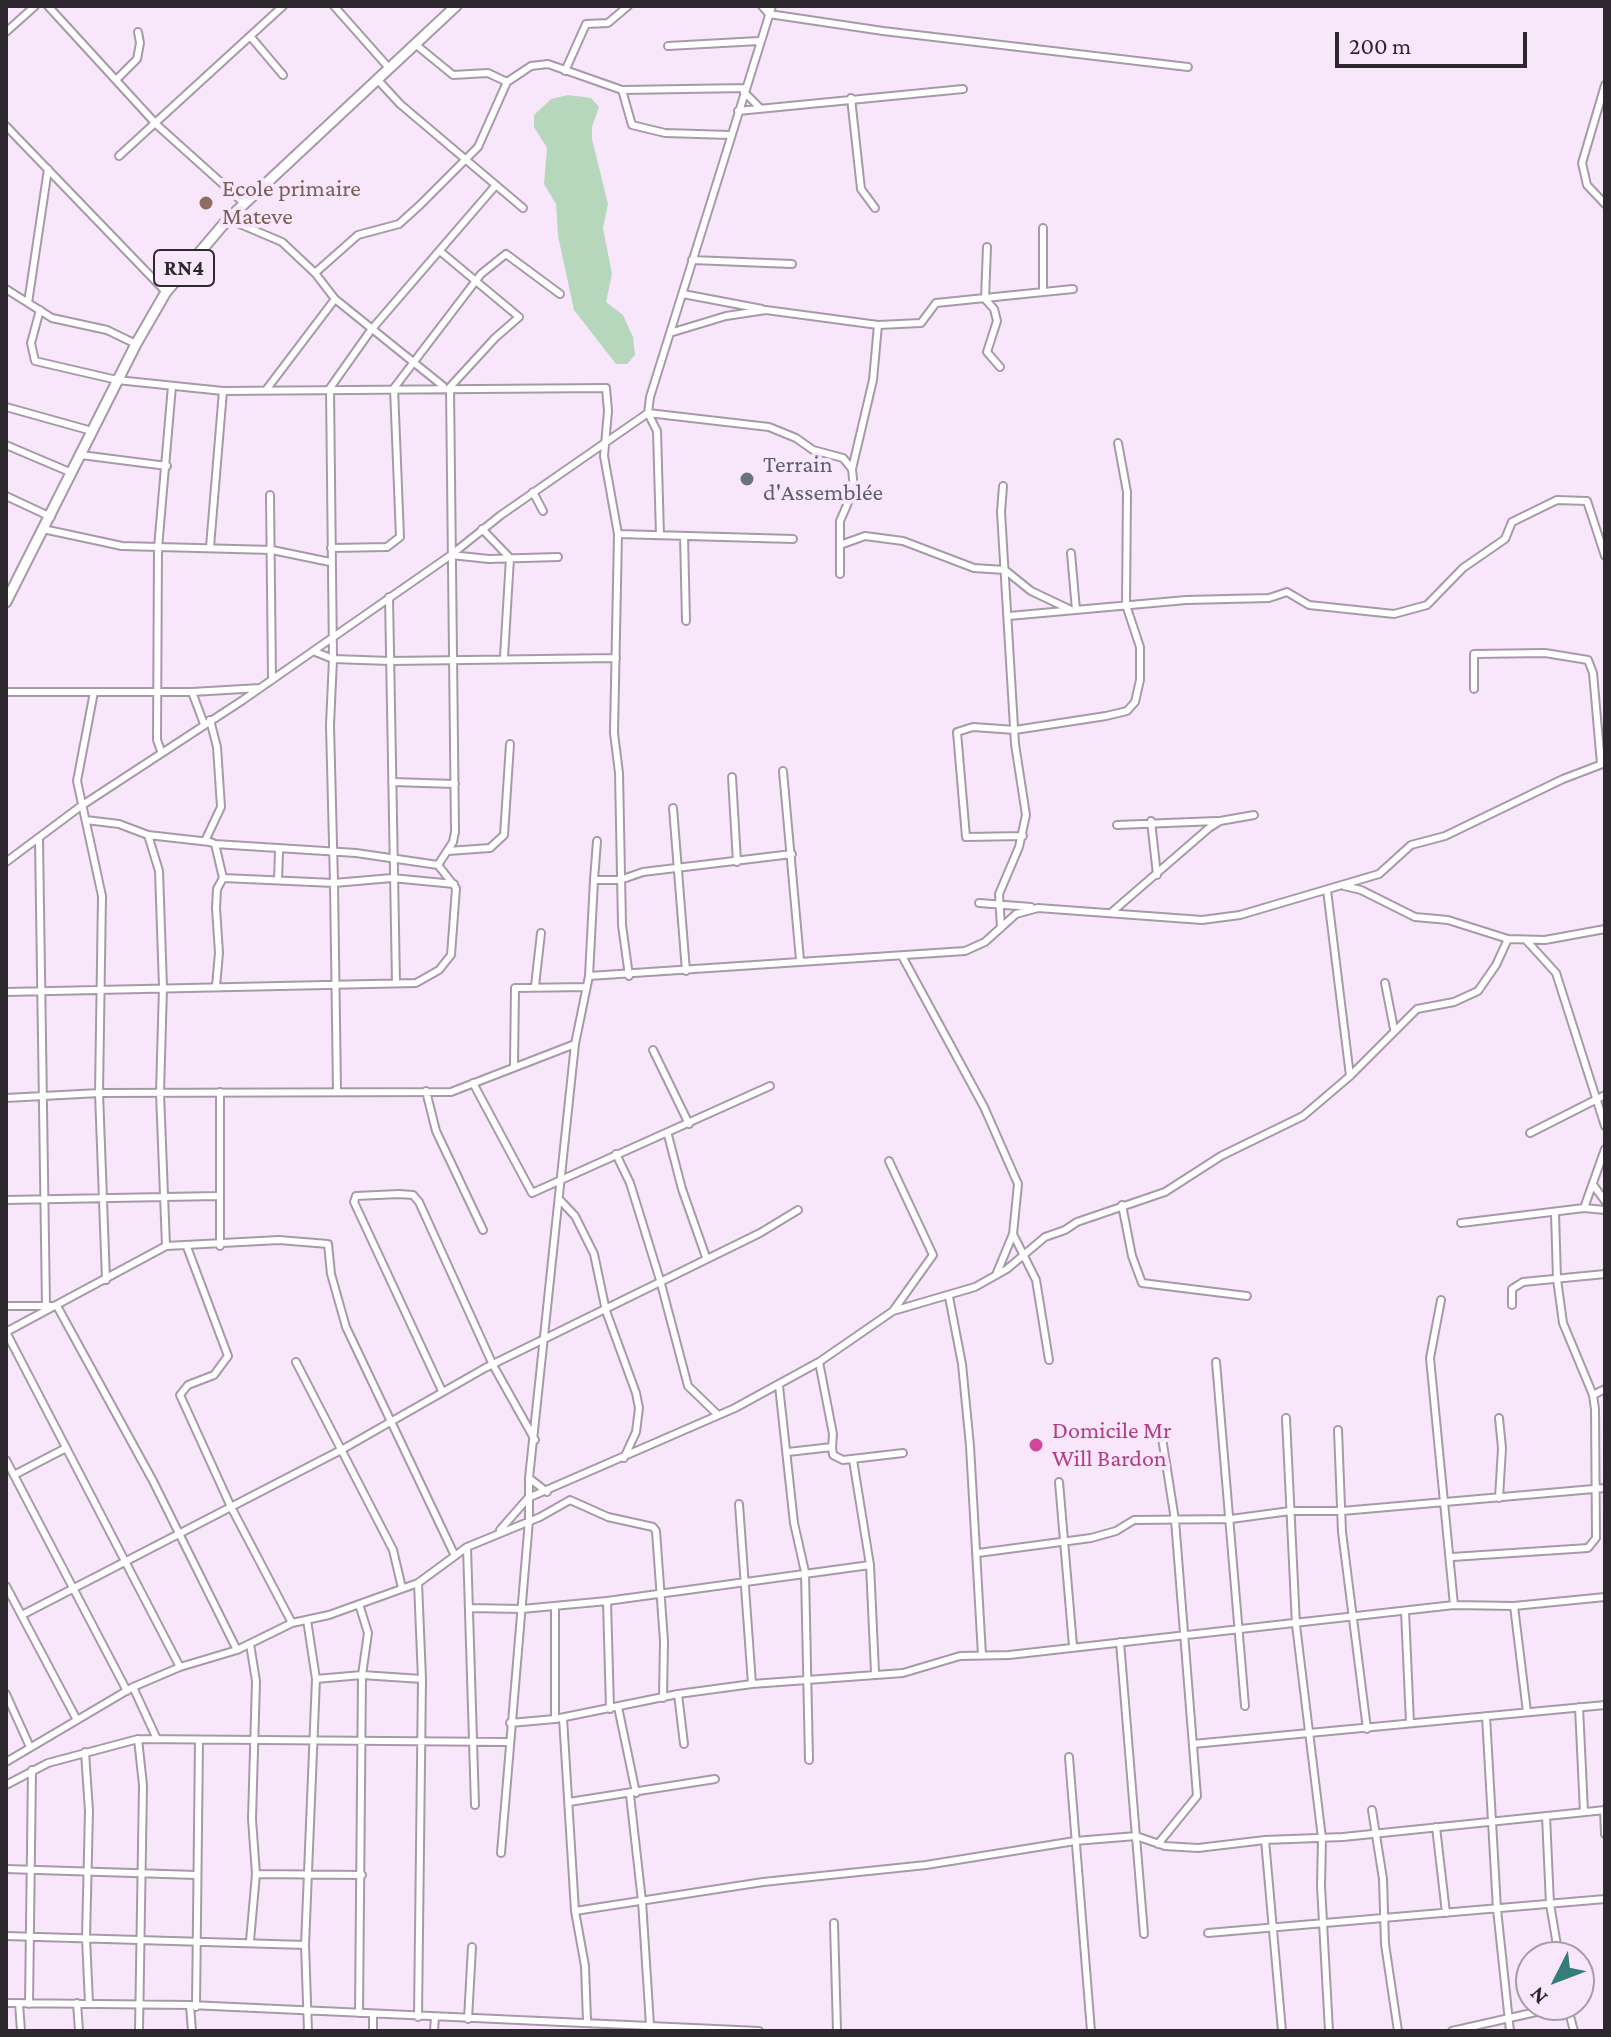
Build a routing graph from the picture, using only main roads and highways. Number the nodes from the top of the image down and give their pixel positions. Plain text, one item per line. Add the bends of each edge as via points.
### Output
1 (456, 6) edge
2 (6, 602) edge

1 - 2 highway, RN4 via 228,219 166,292

